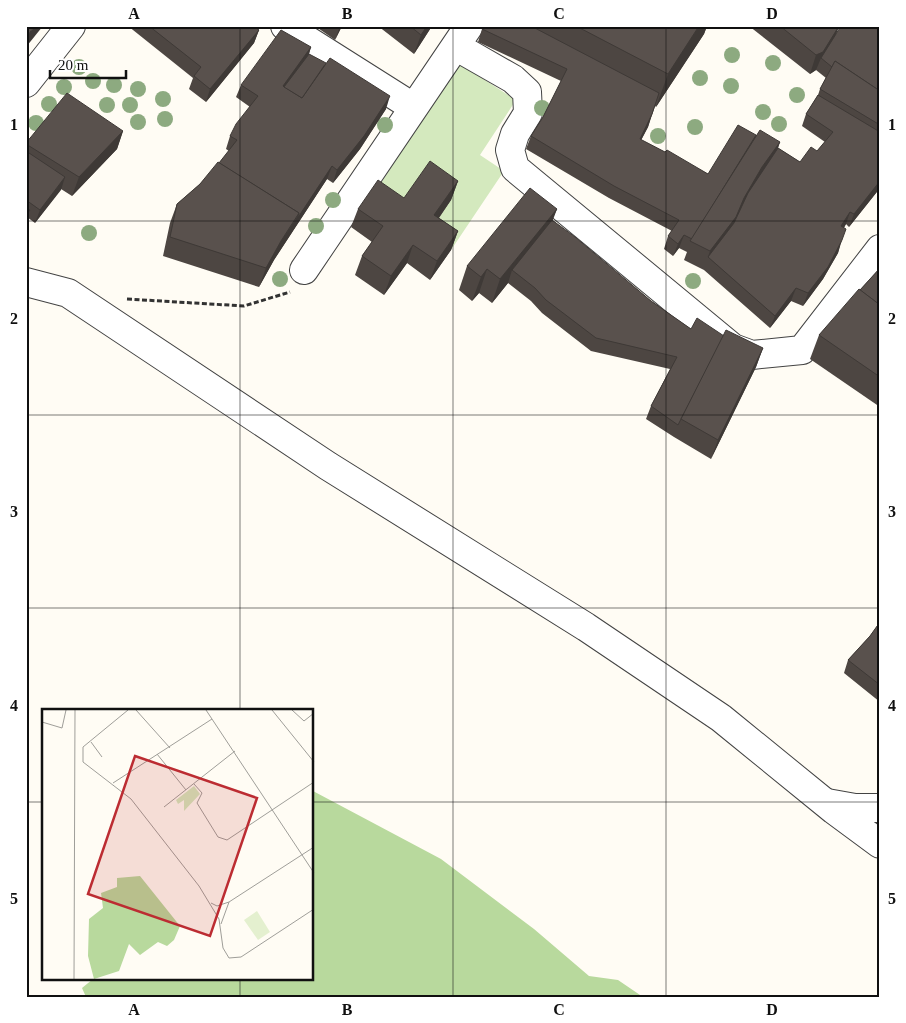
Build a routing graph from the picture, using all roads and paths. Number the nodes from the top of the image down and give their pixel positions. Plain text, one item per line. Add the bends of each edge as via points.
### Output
1 (71, 26) edge
2 (285, 26) edge
3 (463, 36) edge
4 (26, 82) edge
5 (413, 107) junction
6 (880, 249) edge
7 (304, 270) joint
8 (26, 282) edge
9 (127, 299) dead end
10 (825, 802) junction
11 (880, 808) edge
12 (880, 844) edge

1 - 4 street
2 - 5 street
3 - 5 street
3 - 6 street via 527,92 528,112 510,150 515,168 733,348 752,354 802,350
5 - 7 street
7 - 9 path via 291,292 244,306
8 - 10 street via 68,293 328,466 586,627 721,718
10 - 11 street via 855,808
10 - 12 street

